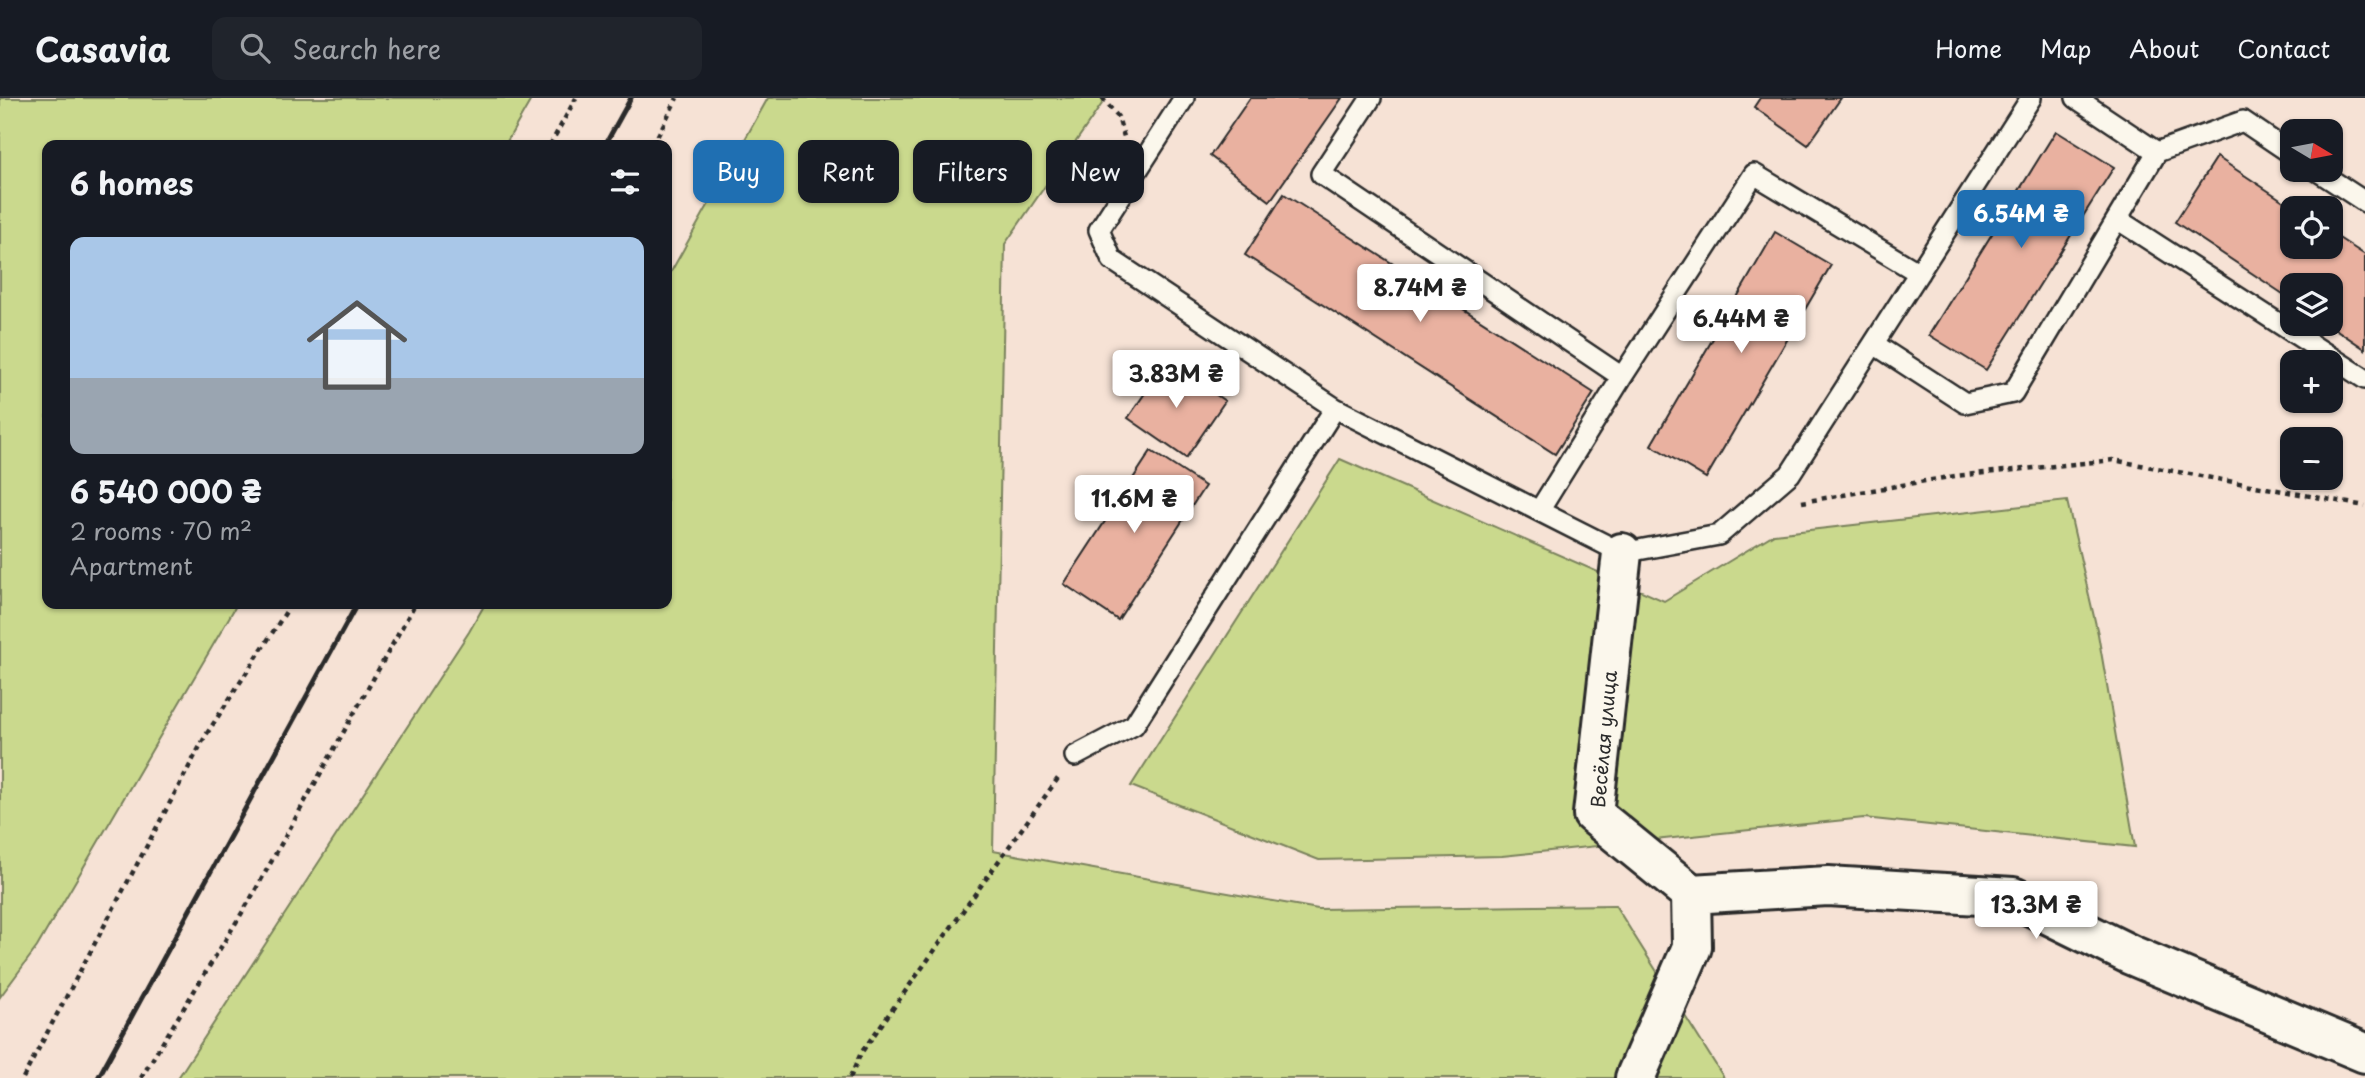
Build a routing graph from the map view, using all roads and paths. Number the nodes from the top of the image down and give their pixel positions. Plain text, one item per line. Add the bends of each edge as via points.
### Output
1 (576, 98) edge
2 (677, 98) edge
3 (1102, 98) edge
4 (1184, 98) edge
5 (1371, 98) edge
6 (2031, 98) edge
7 (2076, 98) edge
8 (553, 140) edge
9 (656, 140) edge
10 (1125, 140) edge
11 (2280, 146) edge
12 (2157, 152) junction
13 (1144, 161) edge
14 (2334, 182) edge
15 (2365, 202) edge
16 (1117, 203) edge
17 (2117, 219) junction
18 (1919, 273) junction
19 (1874, 344) junction
20 (1622, 377) junction
21 (2365, 379) edge
22 (1335, 408) junction
23 (2365, 506) edge
24 (1539, 511) junction
25 (1746, 512) junction
26 (1622, 553) junction
27 (288, 609) edge
28 (412, 609) edge
29 (1075, 756) joint
30 (1692, 894) junction
31 (2365, 1053) edge
32 (23, 1078) edge
33 (141, 1078) edge
34 (850, 1078) edge
35 (1635, 1078) edge

1 - 8 path
2 - 9 path
3 - 10 path via 1118,117
4 - 13 lane
5 - 20 lane via 1321,174
6 - 18 lane
7 - 12 lane
11 - 12 lane via 2243,121
12 - 17 lane
14 - 15 lane
16 - 22 lane via 1099,230 1112,260
17 - 19 lane via 2013,393 1965,403
17 - 21 lane
18 - 19 lane
18 - 20 lane via 1754,174
19 - 25 lane via 1790,474
20 - 24 lane
22 - 24 lane
22 - 29 lane via 1134,725
23 - 25 path via 2113,460 1955,475
24 - 26 lane
25 - 26 lane via 1719,535
26 - 30 street, Весёлая улица via 1593,814
27 - 32 path via 206,735
28 - 33 path via 251,898
29 - 34 path via 861,1054
30 - 31 street via 1828,886 2013,897 2131,955
30 - 35 street via 1692,947

